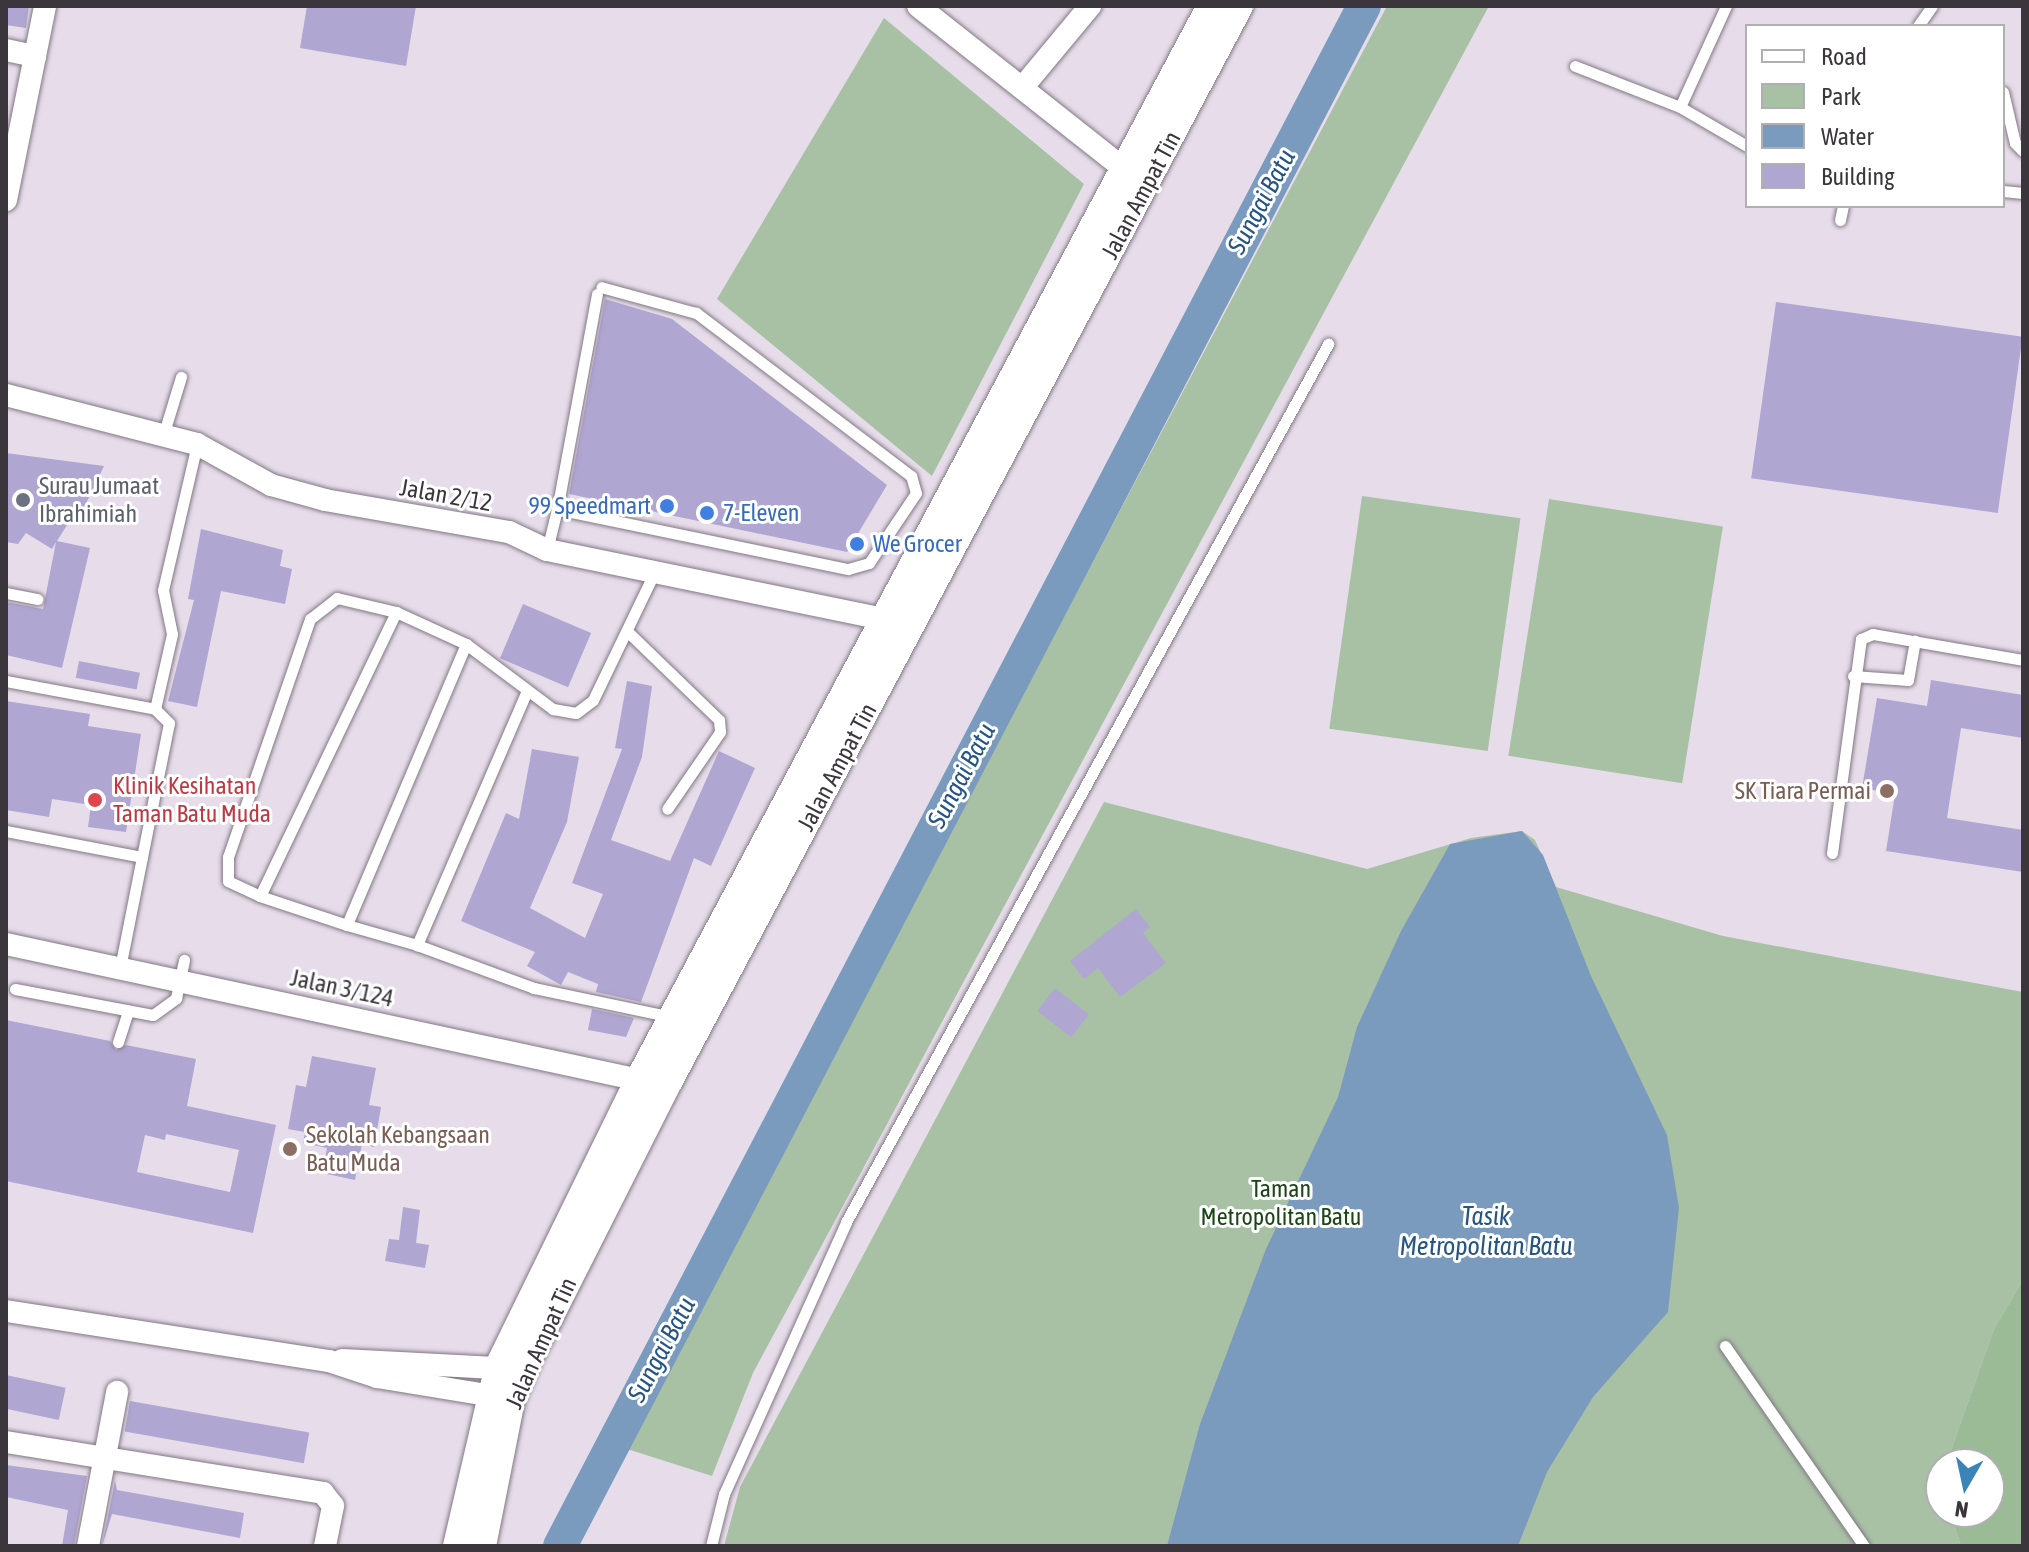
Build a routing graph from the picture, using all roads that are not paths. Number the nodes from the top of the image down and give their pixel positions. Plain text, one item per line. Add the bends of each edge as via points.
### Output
1 (45, 6) edge
2 (1090, 6) edge
3 (1211, 6) edge
4 (1239, 6) edge
5 (1726, 6) edge
6 (1932, 6) edge
7 (931, 10) edge
8 (1919, 24) edge
9 (6, 50) edge
10 (35, 56) junction
11 (1575, 66) dead end
12 (1198, 86) junction
13 (1022, 88) junction
14 (2005, 100) edge
15 (1680, 107) junction
16 (1745, 145) edge
17 (2023, 151) edge
18 (1123, 168) junction
19 (6, 200) edge
20 (1843, 208) edge
21 (1840, 220) dead end
22 (1328, 344) dead end
23 (181, 377) dead end
24 (6, 395) edge
25 (161, 440) junction
26 (197, 444) junction
27 (557, 509) junction
28 (547, 550) junction
29 (655, 571) junction
30 (6, 593) edge
31 (37, 599) dead end
32 (396, 612) junction
33 (900, 622) junction
34 (630, 634) junction
35 (1915, 641) junction
36 (466, 644) junction
37 (2023, 660) edge
38 (1853, 676) junction
39 (6, 681) edge
40 (526, 693) junction
41 (155, 709) junction
42 (667, 809) dead end
43 (6, 831) edge
44 (1832, 853) dead end
45 (142, 857) junction
46 (260, 896) junction
47 (347, 925) junction
48 (6, 944) edge
49 (417, 945) junction
50 (120, 968) junction
51 (182, 970) junction
52 (15, 989) dead end
53 (128, 1011) junction
54 (673, 1017) junction
55 (118, 1042) dead end
56 (652, 1083) junction
57 (6, 1311) edge
58 (1725, 1346) dead end
59 (329, 1361) junction
60 (511, 1368) junction
61 (117, 1392) dead end
62 (499, 1397) junction
63 (6, 1442) edge
64 (104, 1459) junction
65 (88, 1546) edge
66 (325, 1546) edge
67 (457, 1546) edge
68 (482, 1546) edge
69 (711, 1546) edge
70 (1864, 1546) edge

1 - 10 street
2 - 13 street
3 - 18 street, Jalan Ampat Tin
4 - 12 street, Jalan Ampat Tin
5 - 15 lane
6 - 8 lane
7 - 13 street
9 - 10 street
10 - 19 street
11 - 15 lane
12 - 18 street via 1147,159
12 - 33 street, Jalan Ampat Tin
13 - 18 street
14 - 17 lane via 2015,143
15 - 16 lane
18 - 33 street, Jalan Ampat Tin
20 - 21 lane
22 - 69 lane via 846,1222 724,1494
23 - 25 lane
24 - 25 street, Jalan 2/12
25 - 26 street, Jalan 2/12
26 - 28 street, Jalan 2/12 via 271,485 325,500 509,532
26 - 41 lane via 163,590 172,634
27 - 27 lane via 860,569 916,493 911,476 696,313 600,291
27 - 28 lane
28 - 29 street, Jalan 2/12
29 - 33 street, Jalan 2/12
29 - 34 lane
30 - 31 lane
32 - 36 lane
32 - 46 lane
32 - 46 lane via 337,598 310,619 228,857 228,881
33 - 54 street, Jalan Ampat Tin
33 - 56 street, Jalan Ampat Tin
34 - 40 lane via 593,700 576,713
34 - 42 lane via 719,720 720,732
35 - 37 lane
35 - 38 lane via 1873,634 1861,639
35 - 38 lane via 1908,680
36 - 40 lane
36 - 47 lane
38 - 44 lane
39 - 41 lane
40 - 49 lane
41 - 45 lane via 169,723
43 - 45 lane
45 - 50 lane
46 - 47 lane
47 - 49 lane
48 - 50 street, Jalan 3/124
49 - 54 lane via 534,988
50 - 51 street, Jalan 3/124
51 - 53 lane via 176,998 161,1013
51 - 56 street, Jalan 3/124
52 - 53 lane
53 - 55 lane
54 - 56 street, Jalan Ampat Tin
56 - 60 street, Jalan Ampat Tin
57 - 59 street
58 - 70 lane
59 - 60 street
59 - 62 street via 377,1377
60 - 62 street, Jalan Ampat Tin
61 - 64 street
62 - 67 street, Jalan Ampat Tin
62 - 68 street, Jalan Ampat Tin
63 - 64 street
64 - 65 street
64 - 66 street via 323,1493 333,1506

